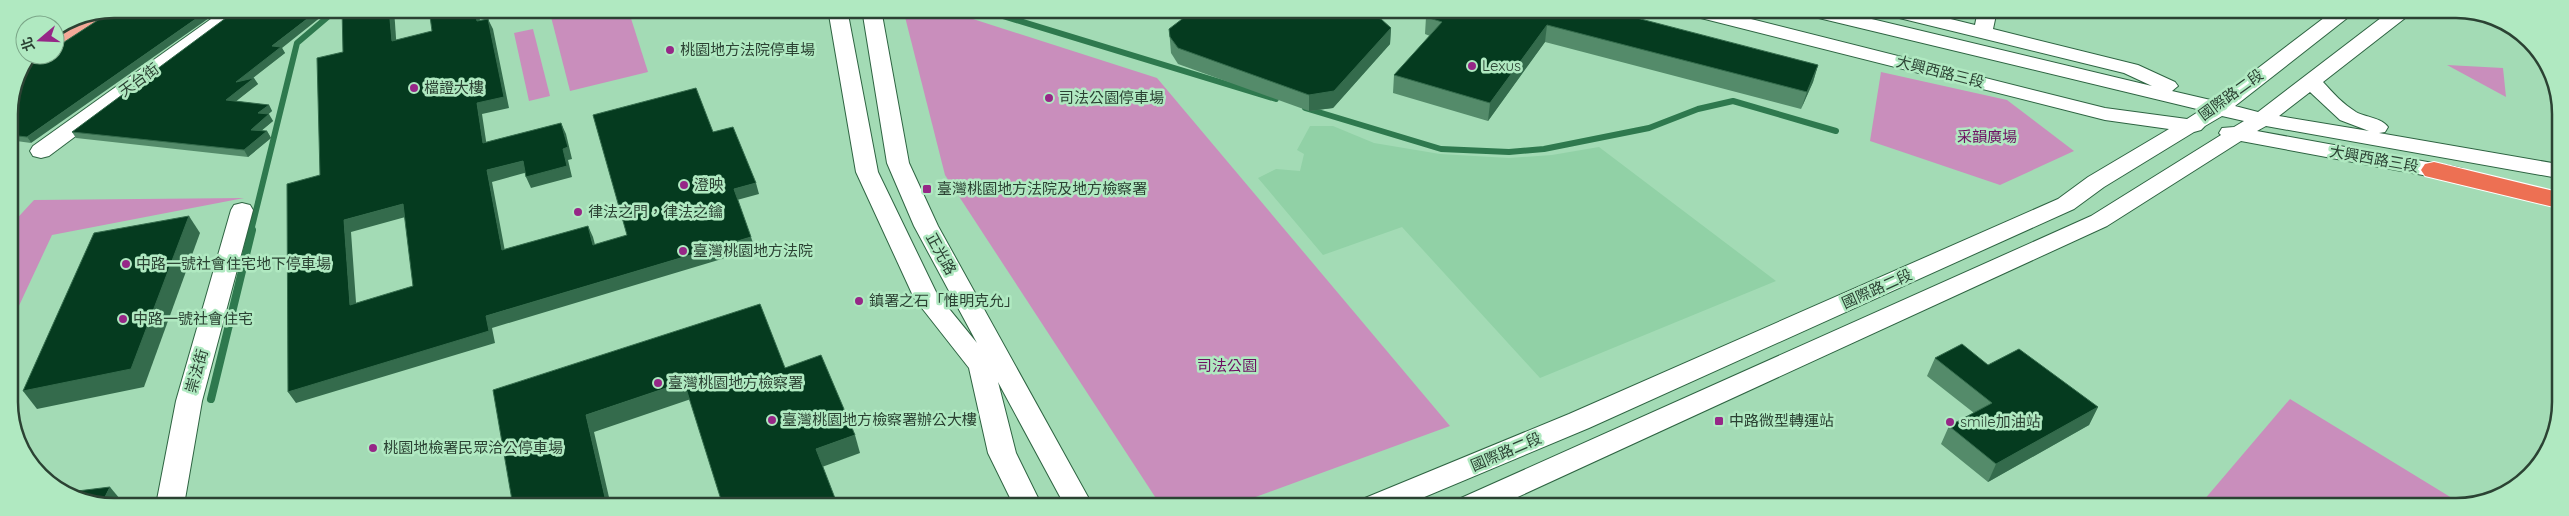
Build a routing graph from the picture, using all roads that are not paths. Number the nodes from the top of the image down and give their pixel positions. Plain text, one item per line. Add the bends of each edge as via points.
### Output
1 (224, 18) edge
2 (840, 18) edge
3 (873, 18) edge
4 (1724, 18) edge
5 (1753, 18) edge
6 (1842, 18) edge
7 (1924, 18) edge
8 (1986, 18) edge
9 (2335, 18) edge
10 (2393, 18) edge
11 (78, 25) edge
12 (1983, 32) junction
13 (65, 33) edge
14 (2312, 80) junction
15 (2218, 108) junction
16 (2262, 119) junction
17 (2190, 125) junction
18 (2237, 134) junction
19 (41, 150) dead end
20 (2552, 157) edge
21 (2434, 170) junction
22 (2552, 170) edge
23 (2552, 191) edge
24 (2552, 199) edge
25 (242, 210) dead end
26 (930, 235) junction
27 (900, 245) junction
28 (1767, 338) junction
29 (1794, 361) junction
30 (1393, 498) edge
31 (1488, 498) edge
32 (171, 499) edge
33 (1024, 499) edge
34 (1075, 499) edge

1 - 19 street, 天台街
2 - 27 street via 867,172
3 - 26 street, 正光路 via 898,163
4 - 17 street, 大興西路三段 via 2105,114
5 - 17 street, 大興西路三段
6 - 15 street, 大興西路三段
7 - 12 street, 大興西路三段
8 - 12 street
9 - 15 street, 國際路二段
10 - 14 street, 國際路二段
11 - 13 main road
12 - 15 street, 大興西路三段 via 2131,69
14 - 16 street, 國際路二段
14 - 20 street via 2339,111 2359,123
15 - 16 street, 大興西路三段
15 - 17 street, 國際路二段
16 - 18 street, 國際路二段
16 - 22 street, 大興西路三段
17 - 18 street, 大興西路三段
17 - 28 street, 國際路二段 via 2066,204
18 - 21 street, 大興西路三段
18 - 29 street, 國際路二段 via 2099,221
21 - 23 street, 大興西路三段
21 - 24 highway
25 - 32 street, 崇法街 via 188,400
26 - 27 street
26 - 34 street, 正光路
27 - 33 street via 926,298 981,365 1002,453
28 - 29 street
28 - 30 street, 國際路二段 via 1580,421
29 - 31 street, 國際路二段

